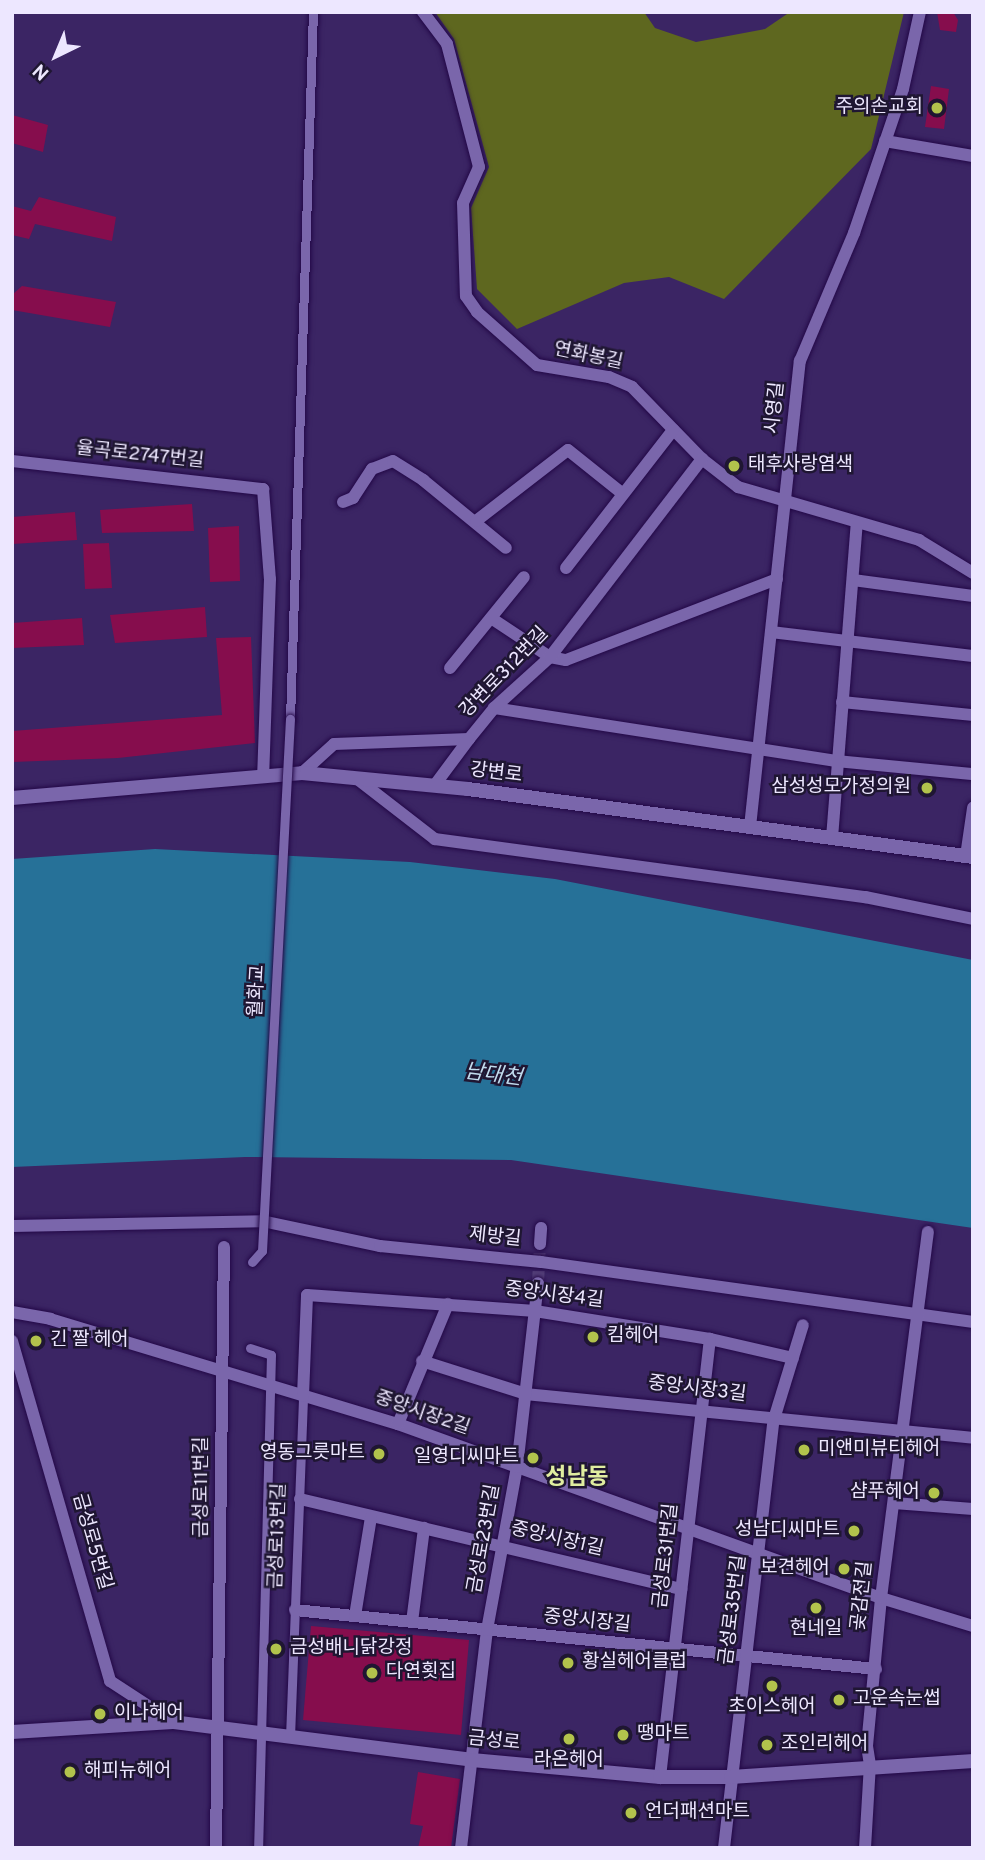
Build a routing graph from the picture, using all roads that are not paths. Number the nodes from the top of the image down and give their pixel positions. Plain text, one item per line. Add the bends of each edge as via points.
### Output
1 (313, 12) edge
2 (423, 12) edge
3 (920, 12) edge
4 (885, 141) junction
5 (973, 156) edge
6 (673, 430) junction
7 (702, 459) junction
8 (12, 461) edge
9 (623, 494) junction
10 (343, 502) dead end
11 (785, 504) junction
12 (476, 521) junction
13 (857, 523) junction
14 (506, 548) dead end
15 (566, 568) dead end
16 (973, 573) edge
17 (524, 577) dead end
18 (777, 579) junction
19 (853, 580) junction
20 (973, 596) edge
21 (491, 618) junction
22 (771, 632) junction
23 (847, 643) junction
24 (973, 656) edge
25 (550, 657) junction
26 (450, 668) dead end
27 (842, 702) junction
28 (494, 708) junction
29 (973, 715) edge
30 (469, 739) junction
31 (759, 749) junction
32 (837, 761) junction
33 (302, 773) junction
34 (973, 774) edge
35 (262, 776) junction
36 (356, 778) junction
37 (434, 786) junction
38 (12, 797) edge
39 (973, 808) edge
40 (750, 827) junction
41 (832, 838) junction
42 (969, 856) edge
43 (973, 919) edge
44 (12, 1226) edge
45 (541, 1228) dead end
46 (928, 1232) dead end
47 (540, 1244) tunnel mouth
48 (224, 1247) dead end
49 (252, 1262) dead end
50 (538, 1283) tunnel mouth
51 (307, 1295) joint
52 (448, 1304) junction
53 (535, 1311) junction
54 (12, 1312) edge
55 (919, 1314) junction
56 (973, 1322) edge
57 (803, 1325) dead end
58 (710, 1339) junction
59 (12, 1341) edge
60 (250, 1348) dead end
61 (793, 1358) junction
62 (422, 1361) junction
63 (222, 1373) junction
64 (270, 1387) junction
65 (526, 1394) junction
66 (303, 1396) junction
67 (701, 1408) junction
68 (774, 1419) junction
69 (398, 1424) junction
70 (904, 1431) junction
71 (973, 1438) edge
72 (517, 1467) junction
73 (300, 1499) junction
74 (894, 1503) junction
75 (973, 1509) edge
76 (371, 1517) junction
77 (424, 1528) junction
78 (689, 1530) junction
79 (505, 1547) junction
80 (761, 1554) junction
81 (682, 1589) junction
82 (881, 1598) junction
83 (295, 1610) junction
84 (355, 1616) junction
85 (412, 1622) junction
86 (973, 1626) edge
87 (487, 1630) junction
88 (676, 1651) junction
89 (749, 1657) junction
90 (876, 1669) junction
91 (173, 1722) junction
92 (221, 1728) junction
93 (12, 1732) edge
94 (263, 1734) junction
95 (290, 1737) junction
96 (472, 1760) junction
97 (973, 1761) edge
98 (870, 1765) junction
99 (660, 1777) junction
100 (730, 1777) junction
101 (216, 1848) edge
102 (258, 1848) edge
103 (461, 1848) edge
104 (724, 1848) edge
105 (864, 1848) edge

1 - 49 street, 월화교, bridge via 290,719 262,1251
2 - 6 street, 연화봉길 via 447,44 479,167 463,203 466,296 477,312 537,366 622,382
3 - 4 street, 시영길
4 - 5 street
4 - 11 street, 시영길 via 854,233 800,361
6 - 7 street, 연화봉길
6 - 9 street
7 - 11 street, 연화봉길 via 738,487
7 - 25 street, 강변로312번길
8 - 35 street, 율곡로2747번길 via 263,488 270,579
9 - 12 street via 568,450
9 - 15 street
10 - 12 street via 352,498 372,469 393,461
11 - 13 street, 연화봉길
11 - 18 street, 시영길
12 - 14 street
13 - 16 street, 연화봉길 via 919,540
13 - 19 street
17 - 21 street
18 - 22 street, 시영길
18 - 25 street via 572,658
19 - 20 street
19 - 23 street
21 - 25 street
21 - 26 street
22 - 23 street
22 - 31 street, 시영길
23 - 24 street
23 - 27 street
25 - 28 street, 강변로312번길
27 - 29 street
27 - 32 street
28 - 30 street, 강변로312번길
28 - 31 street
30 - 33 street, 강변로312번길 via 334,744
30 - 37 street
31 - 32 street
31 - 40 street, 시영길
32 - 34 street
32 - 41 street
33 - 35 street, 강변로
33 - 36 street, 강변로
35 - 38 street, 강변로
36 - 37 street, 강변로
36 - 43 street via 435,839 865,897
37 - 40 street, 강변로
39 - 42 street
40 - 41 street, 강변로
41 - 42 street, 강변로
44 - 55 street, 제방길 via 262,1221 380,1246 541,1262
45 - 47 street
46 - 55 street, 곶감전길
48 - 63 street, 금성로11번길
50 - 53 street, 금성로23번길
51 - 52 street, 중앙시장4길
51 - 66 street, 금성로13번길
52 - 53 street, 중앙시장4길
52 - 62 street
53 - 58 street, 중앙시장4길
53 - 65 street, 금성로23번길
54 - 63 street, 중앙시장2길 via 50,1319
55 - 56 street, 제방길
55 - 70 street, 곶감전길
57 - 61 street, 금성로35번길
58 - 61 street, 중앙시장4길
58 - 67 street, 금성로31번길
59 - 91 street, 금성로5번길 via 110,1681
60 - 64 street via 271,1355
61 - 68 street, 금성로35번길
62 - 65 street, 중앙시장3길
62 - 69 street
63 - 64 street, 중앙시장2길
63 - 92 street, 금성로11번길
64 - 66 street, 중앙시장2길
64 - 94 street
65 - 67 street, 중앙시장3길
65 - 72 street, 금성로23번길
66 - 69 street, 중앙시장2길
66 - 73 street, 금성로13번길
67 - 68 street, 중앙시장3길
67 - 78 street, 금성로31번길
68 - 70 street, 중앙시장3길
68 - 80 street, 금성로35번길
69 - 72 street, 중앙시장2길
70 - 71 street, 중앙시장3길
70 - 74 street, 곶감전길
72 - 78 street, 중앙시장2길
72 - 79 street, 금성로23번길
73 - 76 street, 중앙시장1길
73 - 83 street, 금성로13번길
74 - 75 street
74 - 82 street, 곶감전길
76 - 77 street, 중앙시장1길
76 - 84 street
77 - 79 street, 중앙시장1길
77 - 85 street
78 - 80 street, 중앙시장2길
78 - 81 street, 금성로31번길
79 - 81 street, 중앙시장1길
79 - 87 street, 금성로23번길
80 - 82 street, 중앙시장2길
80 - 89 street, 금성로35번길
81 - 88 street, 금성로31번길
82 - 86 street, 중앙시장2길
82 - 90 street, 곶감전길
83 - 84 street, 중앙시장길
83 - 95 street, 금성로13번길
84 - 85 street, 중앙시장길
85 - 87 street, 중앙시장길
87 - 88 street, 중앙시장길
87 - 96 street, 금성로23번길
88 - 89 street, 중앙시장길
88 - 99 street, 금성로31번길
89 - 90 street, 중앙시장길
89 - 100 street, 금성로35번길
90 - 98 street, 곶감전길 via 867,1746
91 - 92 street, 금성로
91 - 93 street, 금성로
92 - 94 street, 금성로
92 - 101 street, 금성로11번길
94 - 95 street, 금성로
94 - 102 street
95 - 96 street, 금성로
96 - 99 street, 금성로
96 - 103 street, 금성로23번길
97 - 98 street, 금성로
98 - 100 street, 금성로
98 - 105 street, 곶감전길
99 - 100 street, 금성로
100 - 104 street, 금성로35번길

